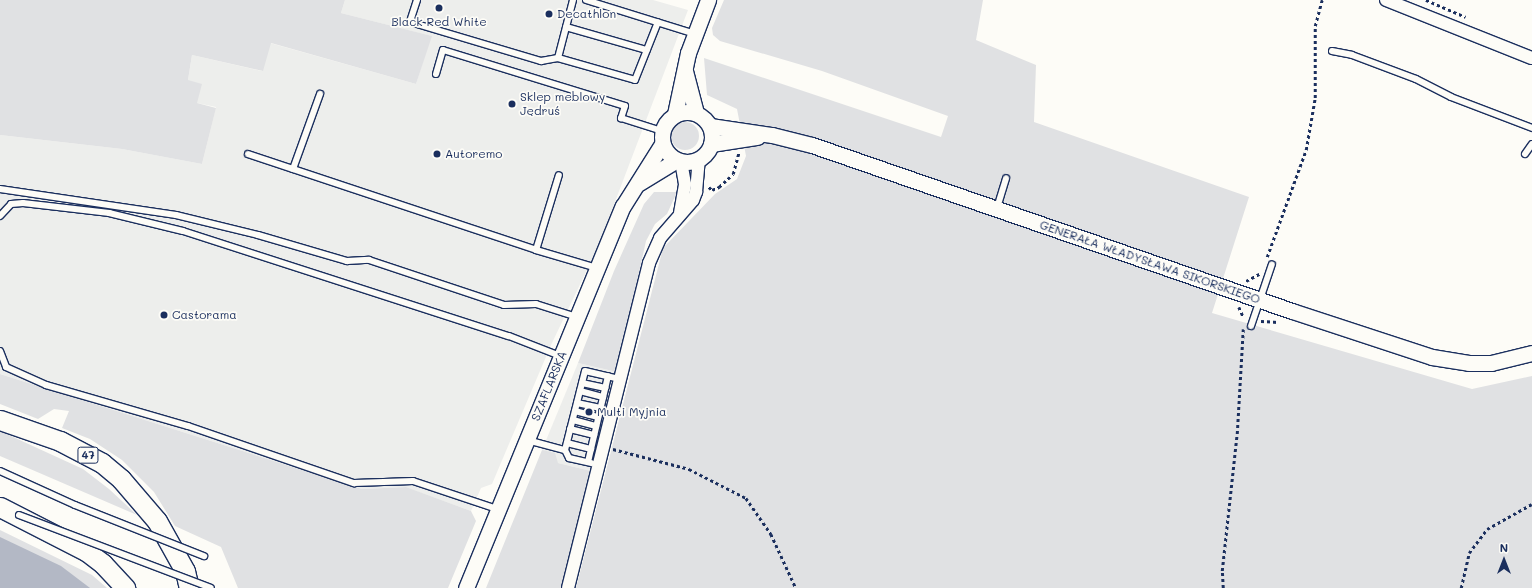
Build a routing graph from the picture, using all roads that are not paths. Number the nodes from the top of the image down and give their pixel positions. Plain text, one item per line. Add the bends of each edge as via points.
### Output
1 (417, 0) edge
2 (573, 0) edge
3 (586, 0) edge
4 (708, 0) edge
5 (1386, 0) edge
6 (658, 22) junction
7 (566, 27) junction
8 (695, 34) junction
9 (647, 50) junction
10 (1332, 51) dead end
11 (558, 58) junction
12 (1532, 58) edge
13 (685, 68) junction
14 (436, 74) dead end
15 (320, 94) dead end
16 (696, 113) junction
17 (674, 114) junction
18 (710, 126) junction
19 (1532, 128) edge
20 (772, 135) junction
21 (662, 137) junction
22 (711, 144) junction
23 (1532, 144) edge
24 (248, 154) dead end
25 (1525, 154) dead end
26 (699, 159) junction
27 (679, 161) junction
28 (293, 169) junction
29 (559, 175) dead end
30 (1006, 178) dead end
31 (635, 186) junction
32 (0, 190) edge
33 (997, 210) junction
34 (0, 216) edge
35 (678, 218) junction
36 (536, 250) junction
37 (1272, 264) dead end
38 (597, 268) junction
39 (1260, 300) junction
40 (577, 317) junction
41 (1251, 326) dead end
42 (0, 351) edge
43 (1532, 353) edge
44 (561, 356) junction
45 (608, 376) junction
46 (621, 379) junction
47 (582, 383) junction
48 (605, 388) junction
49 (580, 392) junction
50 (603, 397) junction
51 (577, 402) junction
52 (601, 408) junction
53 (575, 411) junction
54 (598, 417) junction
55 (0, 420) edge
56 (573, 420) junction
57 (596, 426) junction
58 (570, 429) junction
59 (594, 435) junction
60 (527, 440) junction
61 (566, 446) junction
62 (591, 449) junction
63 (593, 464) junction
64 (0, 471) edge
65 (0, 507) edge
66 (498, 509) junction
67 (19, 515) junction
68 (204, 556) dead end
69 (125, 588) edge
70 (189, 588) edge
71 (211, 588) edge
72 (466, 588) edge
73 (568, 588) edge

1 - 11 lane via 410,22 541,61
2 - 7 lane
3 - 6 lane
4 - 8 street
5 - 12 street
6 - 8 lane
6 - 9 lane
7 - 9 lane
7 - 11 lane
8 - 13 street
9 - 11 lane via 635,80
10 - 19 lane via 1352,55 1416,79 1451,97
13 - 16 street
13 - 17 street
14 - 21 lane via 443,50 625,106 621,118
15 - 28 lane
16 - 17 street via 689,111
16 - 18 street
17 - 21 street
18 - 20 street, GENERAŁA WŁADYSŁAWA SIKORSKIEGO
18 - 22 street
20 - 22 street, GENERAŁA WŁADYSŁAWA SIKORSKIEGO
20 - 33 street, GENERAŁA WŁADYSŁAWA SIKORSKIEGO via 812,146
21 - 27 street via 666,151
21 - 31 street, SZAFLARSKA
22 - 26 street
23 - 25 lane
24 - 28 lane
26 - 27 street
26 - 35 street via 702,185
27 - 31 street, SZAFLARSKA
27 - 35 street via 685,184
28 - 36 lane
29 - 36 lane
30 - 33 lane
31 - 38 street, SZAFLARSKA via 623,206
32 - 40 lane via 176,215 347,261 369,260 504,305 536,304
33 - 39 street, GENERAŁA WŁADYSŁAWA SIKORSKIEGO
34 - 44 lane via 11,204 23,203 109,213 183,231 502,334
35 - 46 street via 660,238 651,258
36 - 38 lane
37 - 39 lane
38 - 40 street, SZAFLARSKA
39 - 41 lane
39 - 43 street, GENERAŁA WŁADYSŁAWA SIKORSKIEGO via 1443,360 1490,363
40 - 44 street, SZAFLARSKA
42 - 66 lane via 6,367 46,385 188,426 354,483 413,481
44 - 60 street, SZAFLARSKA
45 - 46 lane
45 - 47 lane via 586,371
45 - 48 lane
46 - 63 street via 604,446
47 - 48 lane
47 - 49 lane
48 - 50 lane
49 - 50 lane
49 - 51 lane
50 - 52 lane
51 - 52 lane
51 - 53 lane
52 - 54 lane
53 - 54 lane
53 - 56 lane
54 - 57 lane
55 - 70 main road, 47 via 80,451 102,463 120,479 157,521 185,571
56 - 57 lane
56 - 58 lane
57 - 59 lane
58 - 59 lane
58 - 61 lane
59 - 62 lane
60 - 61 lane
60 - 66 street, SZAFLARSKA
61 - 62 lane
61 - 63 lane via 569,458
62 - 63 lane
63 - 73 street
64 - 68 lane, bridge via 76,505
65 - 67 main road
66 - 72 street, SZAFLARSKA
67 - 69 main road, bridge via 86,551 103,564
67 - 71 lane, bridge

